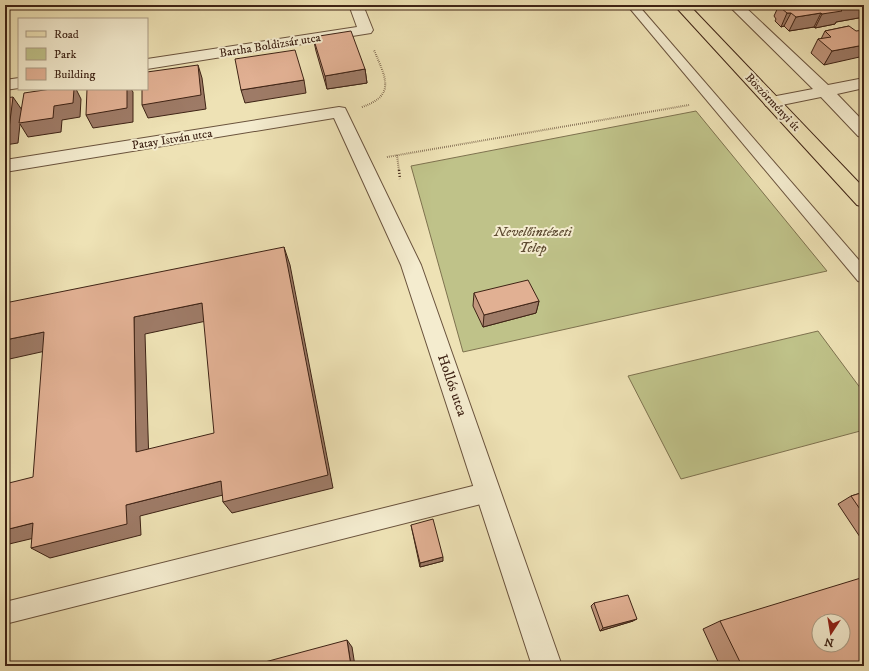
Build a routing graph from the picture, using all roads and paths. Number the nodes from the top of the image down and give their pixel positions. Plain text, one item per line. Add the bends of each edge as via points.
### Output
1 (356, 5) edge
2 (632, 5) edge
3 (681, 5) edge
4 (735, 5) edge
5 (366, 30) junction
6 (148, 64) edge
7 (18, 83) edge
8 (864, 83) edge
9 (5, 85) edge
10 (825, 91) junction
11 (714, 101) junction
12 (772, 102) junction
13 (338, 112) junction
14 (864, 132) edge
15 (363, 161) junction
16 (5, 166) edge
17 (864, 200) edge
18 (864, 277) edge
19 (489, 492) junction
20 (5, 613) edge
21 (547, 666) edge

1 - 5 street
2 - 11 lane
3 - 12 main road, Böszörményi út
4 - 10 street
5 - 6 street, Bartha Boldizsár utca
5 - 13 path via 383,73 386,89 381,99 370,105
7 - 9 street
8 - 10 street
10 - 12 street
10 - 14 street
11 - 15 path
11 - 18 lane
12 - 17 main road, Böszörményi út
13 - 15 street, Hollós utca
13 - 16 street, Patay István utca
15 - 19 street, Hollós utca via 411,265
19 - 20 lane
19 - 21 street, Hollós utca

